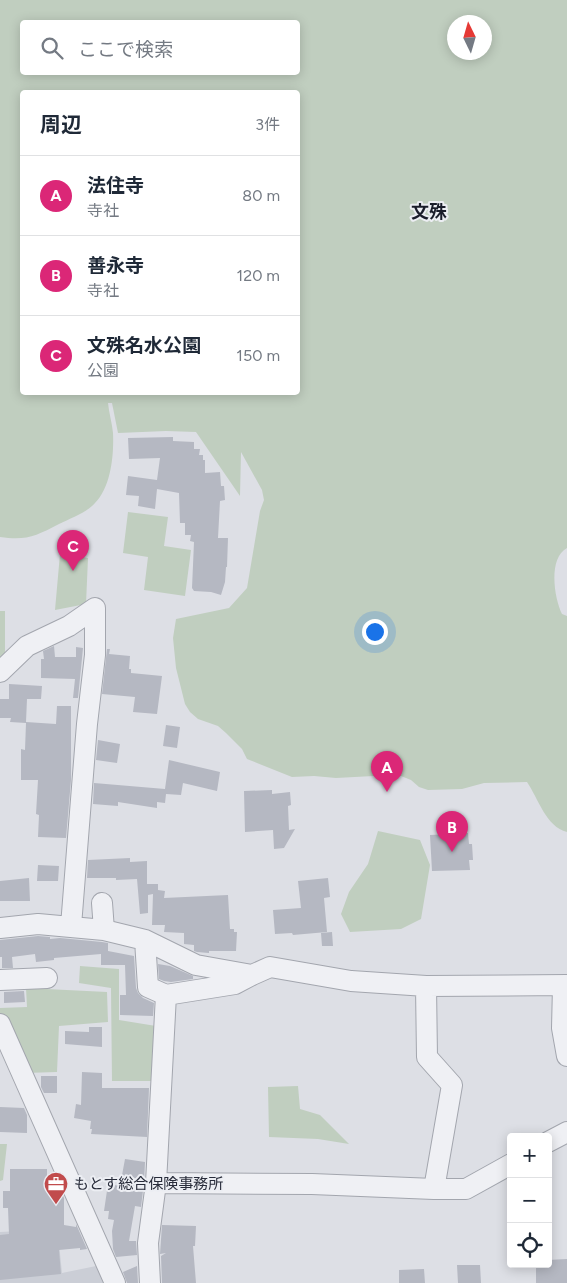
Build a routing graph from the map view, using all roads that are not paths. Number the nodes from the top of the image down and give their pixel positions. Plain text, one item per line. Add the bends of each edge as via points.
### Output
1 (0, 672) edge
2 (102, 903) dead end
3 (71, 926) junction
4 (0, 928) edge
5 (104, 930) junction
6 (146, 940) junction
7 (252, 975) junction
8 (47, 978) dead end
9 (0, 980) edge
10 (565, 985) edge
11 (426, 986) junction
12 (166, 995) junction
13 (0, 1024) edge
14 (567, 1056) edge
15 (567, 1132) edge
16 (552, 1140) edge
17 (507, 1166) edge
18 (156, 1183) junction
19 (434, 1189) junction
20 (115, 1283) edge
21 (150, 1283) edge

1 - 3 street via 27,646 69,626 95,608 95,656
2 - 5 street
3 - 4 street via 38,924
3 - 5 street
5 - 6 street
6 - 7 street via 196,965
6 - 12 street via 148,987
7 - 11 street via 270,967 351,980
7 - 12 street via 235,984
8 - 9 street
10 - 11 street
10 - 14 street via 562,1028
11 - 19 street via 427,1056 452,1084
12 - 18 street
13 - 20 street
15 - 16 street
17 - 19 street via 466,1189
18 - 19 street
18 - 21 street via 148,1243

